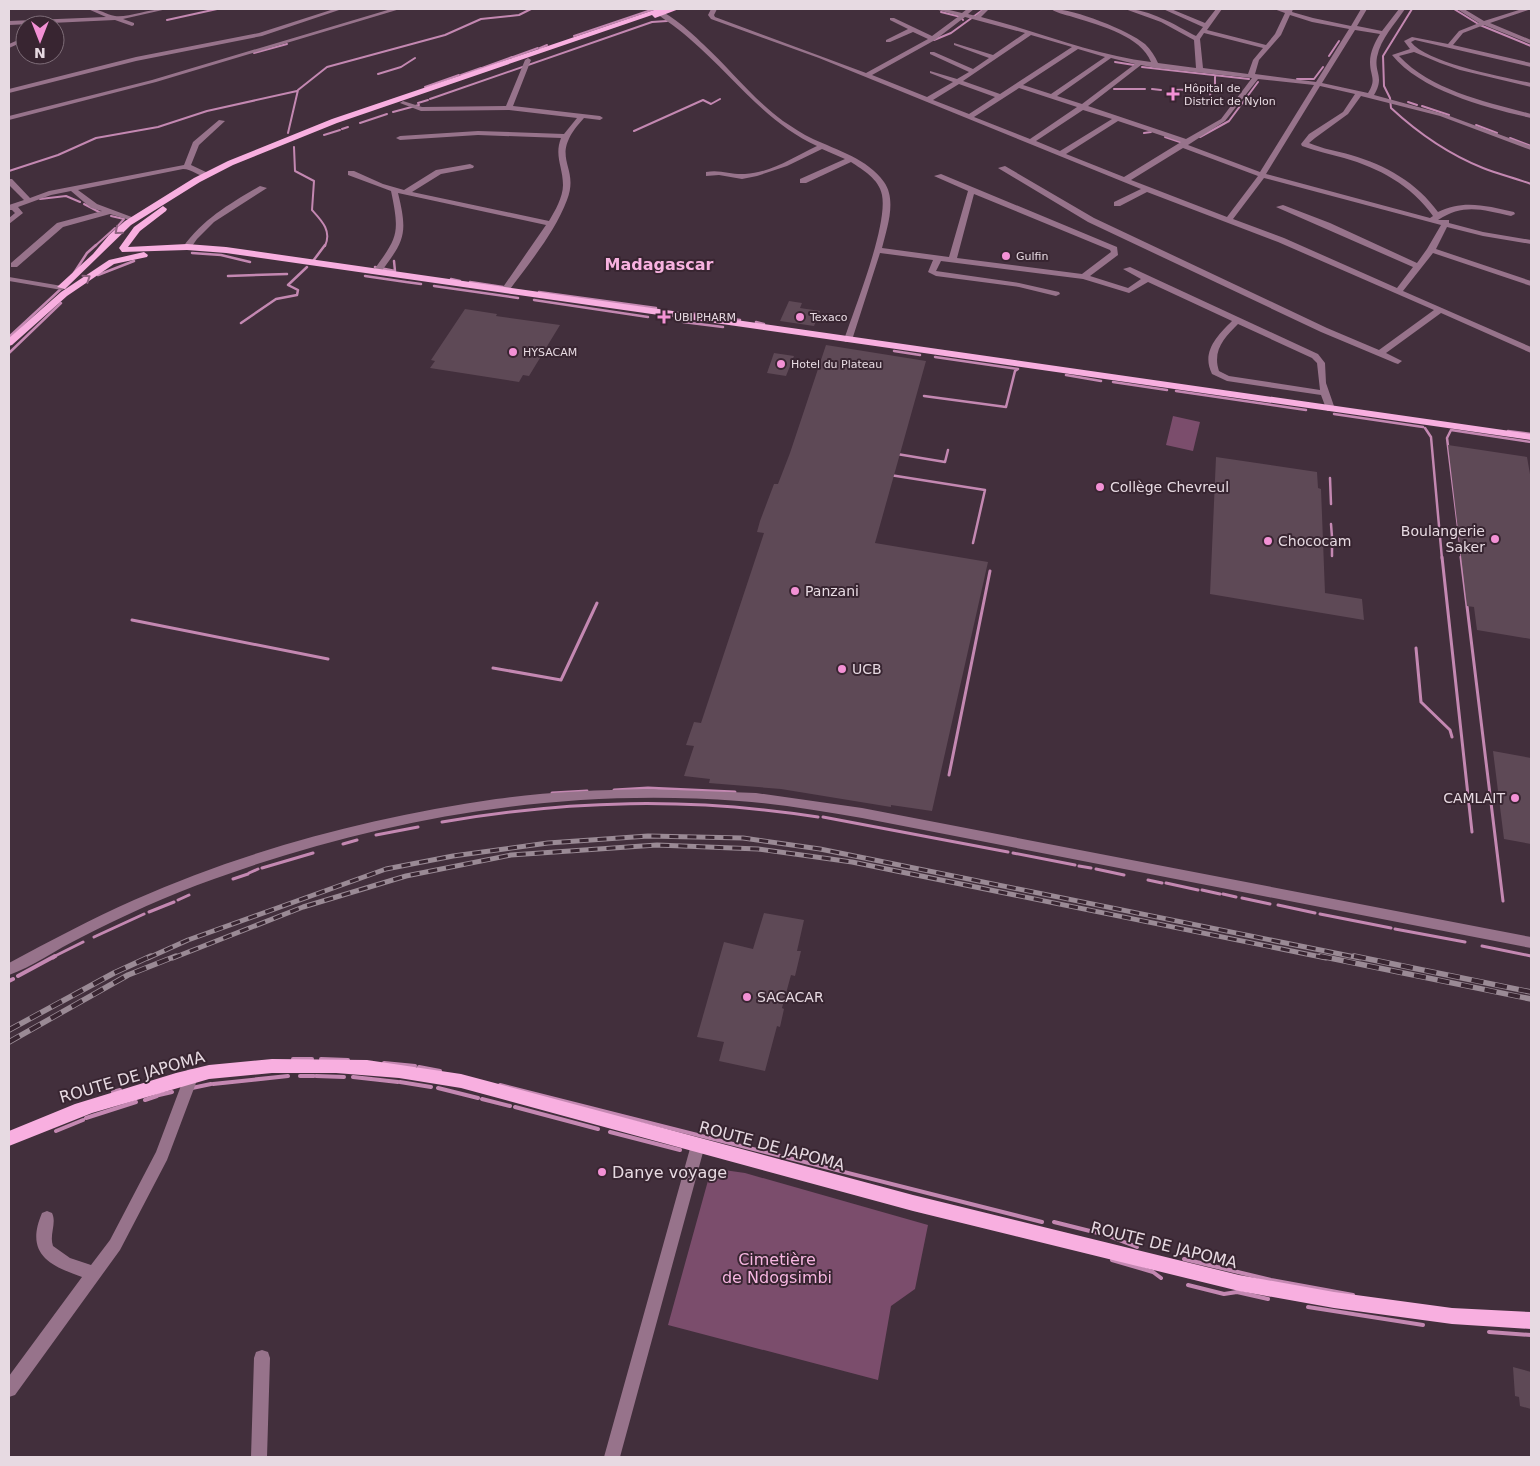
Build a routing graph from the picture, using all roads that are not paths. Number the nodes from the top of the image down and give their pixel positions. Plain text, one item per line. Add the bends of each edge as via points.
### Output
1 (91, 9) edge
2 (164, 9) edge
3 (339, 9) edge
4 (397, 9) edge
5 (676, 9) edge
6 (714, 9) edge
7 (938, 9) edge
8 (971, 9) edge
9 (986, 9) edge
10 (1054, 9) edge
11 (1081, 9) edge
12 (1128, 9) edge
13 (1166, 9) edge
14 (1219, 9) edge
15 (1277, 9) edge
16 (1364, 9) edge
17 (1402, 9) edge
18 (1460, 9) edge
19 (1528, 9) edge
20 (147, 10) edge
21 (1141, 10) edge
22 (1289, 10) edge
23 (660, 11) edge
24 (1071, 14) junction
25 (962, 15) junction
26 (116, 18) junction
27 (974, 18) junction
28 (892, 19) dead end
29 (69, 21) junction
30 (65, 22) edge
31 (1482, 22) junction
32 (9, 24) edge
33 (132, 24) dead end
34 (292, 26) junction
35 (1205, 28) junction
36 (1353, 28) junction
37 (914, 30) junction
38 (1031, 32) junction
39 (1383, 33) junction
40 (304, 37) junction
41 (934, 38) junction
42 (1197, 39) junction
43 (888, 41) dead end
44 (1531, 42) edge
45 (956, 44) dead end
46 (1450, 45) junction
47 (1076, 47) junction
48 (1266, 47) junction
49 (1413, 50) junction
50 (932, 52) dead end
51 (994, 57) junction
52 (1109, 57) junction
53 (528, 60) junction
54 (1140, 63) junction
55 (1531, 65) edge
56 (1156, 66) junction
57 (973, 71) junction
58 (1200, 71) junction
59 (932, 72) dead end
60 (865, 76) junction
61 (1254, 76) junction
62 (960, 82) junction
63 (1319, 84) junction
64 (1531, 85) edge
65 (1020, 86) junction
66 (9, 91) edge
67 (1359, 94) junction
68 (1052, 96) junction
69 (1001, 97) junction
70 (1372, 97) junction
71 (927, 100) junction
72 (403, 103) junction
73 (1084, 106) junction
74 (509, 108) junction
75 (582, 116) junction
76 (1531, 116) edge
77 (969, 117) junction
78 (9, 118) edge
79 (600, 118) dead end
80 (1118, 118) junction
81 (221, 121) dead end
82 (564, 136) junction
83 (400, 138) dead end
84 (1030, 142) junction
85 (1184, 144) junction
86 (820, 147) junction
87 (1531, 148) edge
88 (1061, 154) junction
89 (850, 160) junction
90 (187, 166) junction
91 (470, 166) dead end
92 (1002, 168) dead end
93 (351, 173) dead end
94 (709, 174) dead end
95 (205, 175) junction
96 (1262, 175) junction
97 (938, 176) dead end
98 (1125, 180) junction
99 (9, 181) edge
100 (803, 181) dead end
101 (263, 188) dead end
102 (1147, 189) junction
103 (74, 190) junction
104 (394, 190) junction
105 (972, 190) junction
106 (406, 192) junction
107 (27, 199) junction
108 (1117, 204) dead end
109 (11, 207) edge
110 (152, 207) junction
111 (1280, 207) dead end
112 (162, 209) junction
113 (108, 212) junction
114 (1052, 212) junction
115 (1511, 214) dead end
116 (1435, 217) junction
117 (133, 219) junction
118 (1229, 220) junction
119 (9, 222) edge
120 (1446, 222) junction
121 (551, 224) junction
122 (1531, 242) edge
123 (187, 247) junction
124 (173, 248) junction
125 (124, 249) junction
126 (876, 250) junction
127 (1431, 250) junction
128 (97, 255) junction
129 (938, 258) junction
130 (952, 260) junction
131 (113, 262) junction
132 (14, 266) dead end
133 (1417, 266) junction
134 (1127, 269) dead end
135 (377, 271) junction
136 (1084, 277) junction
137 (9, 279) edge
138 (1146, 279) junction
139 (1531, 284) edge
140 (62, 288) junction
141 (505, 290) junction
142 (1398, 292) junction
143 (1056, 294) dead end
144 (1441, 309) junction
145 (1237, 320) junction
146 (9, 333) edge
147 (848, 340) junction
148 (9, 343) edge
149 (1531, 350) edge
150 (1380, 353) junction
151 (1398, 361) dead end
152 (1328, 402) junction
153 (1531, 438) edge
154 (1531, 944) edge
155 (9, 970) edge
156 (192, 1075) junction
157 (9, 1140) edge
158 (698, 1145) junction
159 (47, 1218) dead end
160 (94, 1273) junction
161 (1531, 1321) edge
162 (262, 1358) dead end
163 (9, 1389) edge
164 (259, 1457) edge
165 (612, 1457) edge

1 - 26 street
2 - 20 street
3 - 34 street
4 - 40 street
5 - 23 main road
6 - 60 street via 713,18
7 - 25 street
8 - 25 street
9 - 27 street
10 - 24 street
11 - 24 street
12 - 21 street
13 - 35 street
14 - 35 street
15 - 22 street
16 - 36 street
17 - 39 street
18 - 31 street
19 - 31 street
20 - 26 street
21 - 42 street
22 - 36 street
22 - 48 street via 1278,35
23 - 53 main road
23 - 86 street via 694,37 776,118
23 - 95 main road via 288,138
24 - 56 street via 1144,45 1152,52
25 - 27 street
25 - 41 street
26 - 29 street
26 - 33 street
27 - 38 street
28 - 37 street
29 - 30 street
29 - 32 street
31 - 44 street
31 - 46 street via 1461,32
34 - 40 street
34 - 66 street via 230,42 136,59
35 - 42 street
35 - 48 street
36 - 39 street
36 - 63 street
37 - 41 street
37 - 43 street
38 - 47 street
38 - 51 street
39 - 70 street via 1374,54 1378,81
40 - 78 street via 121,90
41 - 60 street
42 - 58 street
45 - 51 street
46 - 49 street via 1411,38 1407,44
46 - 55 street
47 - 52 street
47 - 65 street
48 - 61 street via 1256,60
49 - 64 street via 1471,72
49 - 76 street via 1395,56 1418,76
50 - 57 street
51 - 57 street
52 - 54 street
52 - 68 street
53 - 72 main road
53 - 74 street
54 - 56 street
54 - 73 street
56 - 58 street
57 - 62 street
58 - 61 street
59 - 62 street
60 - 71 street
61 - 63 street
61 - 85 street via 1227,116
62 - 69 street
62 - 71 street
63 - 67 street
63 - 96 street
65 - 68 street
65 - 69 street
67 - 70 street
67 - 116 street via 1346,113 1305,144 1352,158 1393,176 1423,195
68 - 73 street
69 - 77 street
70 - 87 street via 1442,115
71 - 77 street
72 - 74 street via 421,109
72 - 112 main road via 271,150 204,183
73 - 80 street
73 - 84 street
74 - 75 street
75 - 79 street
75 - 82 street
77 - 84 street
80 - 85 street
80 - 88 street
81 - 90 street via 196,144
82 - 83 street via 478,133
82 - 121 street via 560,152 567,188
84 - 88 street
85 - 96 street
85 - 98 street
86 - 89 street
86 - 94 street via 778,167 749,175 721,171
88 - 98 street
89 - 100 street
89 - 126 street via 872,172 886,194
90 - 95 street
90 - 103 street
91 - 106 street via 439,172
92 - 114 street
93 - 104 street
95 - 110 main road
96 - 116 street
96 - 118 street
97 - 105 street
98 - 102 street
99 - 107 street
101 - 123 street via 214,218
102 - 108 street
102 - 118 street
103 - 107 street
103 - 113 street via 86,201
104 - 106 street
104 - 135 street via 401,236
105 - 114 street
105 - 130 street
106 - 121 street
107 - 109 street
109 - 119 street via 19,213
110 - 112 main road
110 - 117 main road
111 - 133 street
112 - 125 main road via 136,229
113 - 117 street
113 - 132 street via 60,225
114 - 136 street via 1114,249 1115,253
114 - 150 street
115 - 116 street via 1477,205 1451,209
116 - 120 street
117 -> 128 main road via 112,236
118 - 142 street
120 - 122 street via 1483,234
120 - 127 street
121 - 141 street
123 - 124 main road
123 - 135 main road
124 - 125 main road
124 - 131 main road
125 - 128 main road via 110,248
125 - 131 main road via 123,258
126 - 129 street
126 - 147 street
127 - 133 street
127 - 139 street
128 - 131 main road via 99,262
128 - 140 main road
129 - 130 street
129 - 143 street via 932,272 936,274 1019,285
130 - 136 street
148 -> 131 main road via 64,294
133 - 142 street
134 - 138 street
135 - 141 main road
136 - 138 street via 1130,291
137 - 140 street
138 - 145 street
140 - 146 main road
141 - 147 main road
142 - 144 street
144 - 149 street
144 - 150 street
145 - 152 street via 1319,360
145 - 152 street via 1214,346 1212,360 1215,372 1227,378
147 - 152 main road
150 - 151 street
152 - 153 main road
154 - 155 street via 862,813 722,795 621,793 516,801 422,814 350,830 247,863 139,904
156 - 157 main road, ROUTE DE JAPOMA via 89,1106
156 - 158 main road, ROUTE DE JAPOMA via 253,1067 311,1065 400,1070 461,1081
156 - 160 street via 162,1155 115,1245
158 - 161 main road, ROUTE DE JAPOMA via 914,1203 1239,1282 1334,1300 1452,1316
158 - 165 street
159 - 160 street via 44,1246 48,1252
160 - 163 street
162 - 164 street

